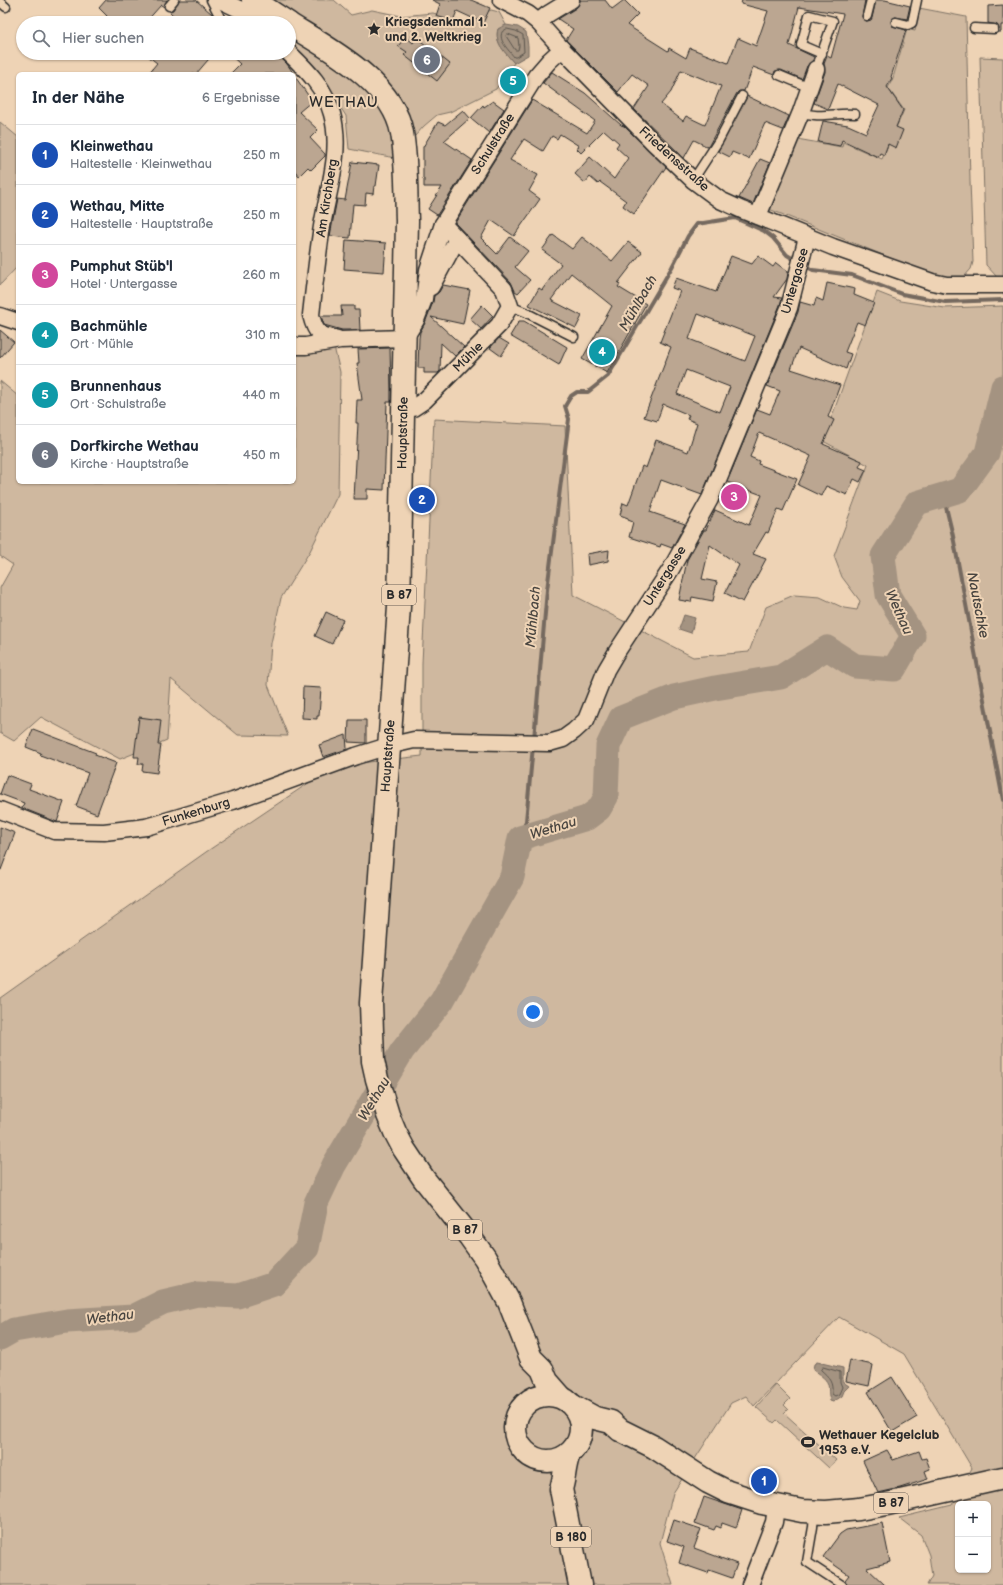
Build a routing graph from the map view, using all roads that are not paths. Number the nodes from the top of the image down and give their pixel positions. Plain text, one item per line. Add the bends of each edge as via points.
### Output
1 (210, 0) edge
2 (220, 0) edge
3 (501, 0) edge
4 (571, 0) edge
5 (871, 0) edge
6 (917, 0) edge
7 (258, 9) edge
8 (219, 16) edge
9 (273, 16) edge
10 (867, 16) dead end
11 (538, 22) junction
12 (896, 22) dead end
13 (296, 28) edge
14 (974, 28) dead end
15 (994, 29) dead end
16 (562, 49) junction
17 (822, 54) junction
18 (296, 60) edge
19 (816, 69) joint
20 (779, 75) dead end
21 (810, 88) junction
22 (742, 96) dead end
23 (801, 112) junction
24 (855, 114) dead end
25 (693, 180) junction
26 (758, 216) junction
27 (443, 224) junction
28 (807, 236) junction
29 (457, 239) junction
30 (1003, 285) edge
31 (424, 298) junction
32 (510, 306) junction
33 (0, 316) edge
34 (16, 321) edge
35 (574, 337) dead end
36 (405, 338) junction
37 (340, 340) junction
38 (296, 346) edge
39 (404, 410) junction
40 (388, 746) junction
41 (0, 810) edge
42 (531, 1358) junction
43 (567, 1402) junction
44 (525, 1404) junction
45 (620, 1430) junction
46 (573, 1450) junction
47 (534, 1459) junction
48 (1003, 1478) edge
49 (561, 1489) junction
50 (776, 1507) junction
51 (814, 1512) junction
52 (580, 1585) edge
53 (750, 1585) edge
54 (842, 1585) edge

1 - 8 lane
2 - 7 street, Hauptstraße via 243,11 251,12
3 - 11 street, Friedensstraße
4 - 11 street
5 - 10 lane
6 - 12 lane via 912,23 908,25
7 - 9 main road, Hauptstraße / B 87
11 - 16 street, Friedensstraße
13 - 36 main road, Hauptstraße / B 87 via 365,76 390,104 397,117 402,132 405,160
14 - 15 lane
16 - 25 street, Friedensstraße via 654,144
16 - 27 street, Schulstraße via 536,76
17 - 17 lane via 801,45 809,15 833,21
17 - 19 lane
18 - 37 street, Am Kirchberg via 315,78 332,114 336,134 311,315 314,328 321,336
19 - 21 street
20 - 21 lane
21 - 23 street
22 - 25 lane via 719,140
23 - 24 lane via 813,115
23 - 26 street
25 - 26 street, Friedensstraße via 720,200
26 - 28 street, Friedensstraße
27 - 29 street
27 - 31 street, Schulstraße via 428,270
28 - 30 street, Friedensstraße via 932,282 947,285
28 - 40 street, Untergasse via 789,308 710,499 671,569 606,670 586,720 563,739 549,743 416,740
29 - 31 street
29 - 32 street via 504,288
31 - 36 street, Schulstraße via 416,320
32 - 35 lane
32 - 39 street, Mühle via 499,325 425,400 413,408
33 - 34 street
36 - 37 street, Am Kirchberg
36 - 39 main road, Hauptstraße / B 87
37 - 38 street, Am Kirchberg
39 - 40 main road, Hauptstraße / B 87 via 398,607
40 - 41 street, Funkenburg via 233,801 146,827 104,832 54,831
40 - 42 main road, Hauptstraße / B 87 via 371,1003 373,1061 378,1085 388,1115 404,1149 495,1275 509,1302
42 - 43 main road, B 87 via 542,1369 547,1381
42 - 44 main road, B 87 via 530,1390
43 - 44 main road via 552,1395 542,1395
43 - 45 main road, B 87 via 595,1418 611,1422
43 - 46 main road via 578,1415 581,1425 581,1435
44 - 47 main road via 516,1417 515,1433 521,1448
45 - 46 main road via 593,1437
45 - 50 main road, B 87 via 654,1447 728,1492
46 - 47 main road via 563,1458 548,1462
46 - 49 main road, B 180 via 564,1468
47 - 49 main road, B 180 via 544,1466
48 - 51 main road, B 87 via 887,1504 842,1511
49 - 52 main road, B 180
50 - 51 main road, B 87
50 - 53 street via 774,1522
51 - 54 lane via 808,1562

